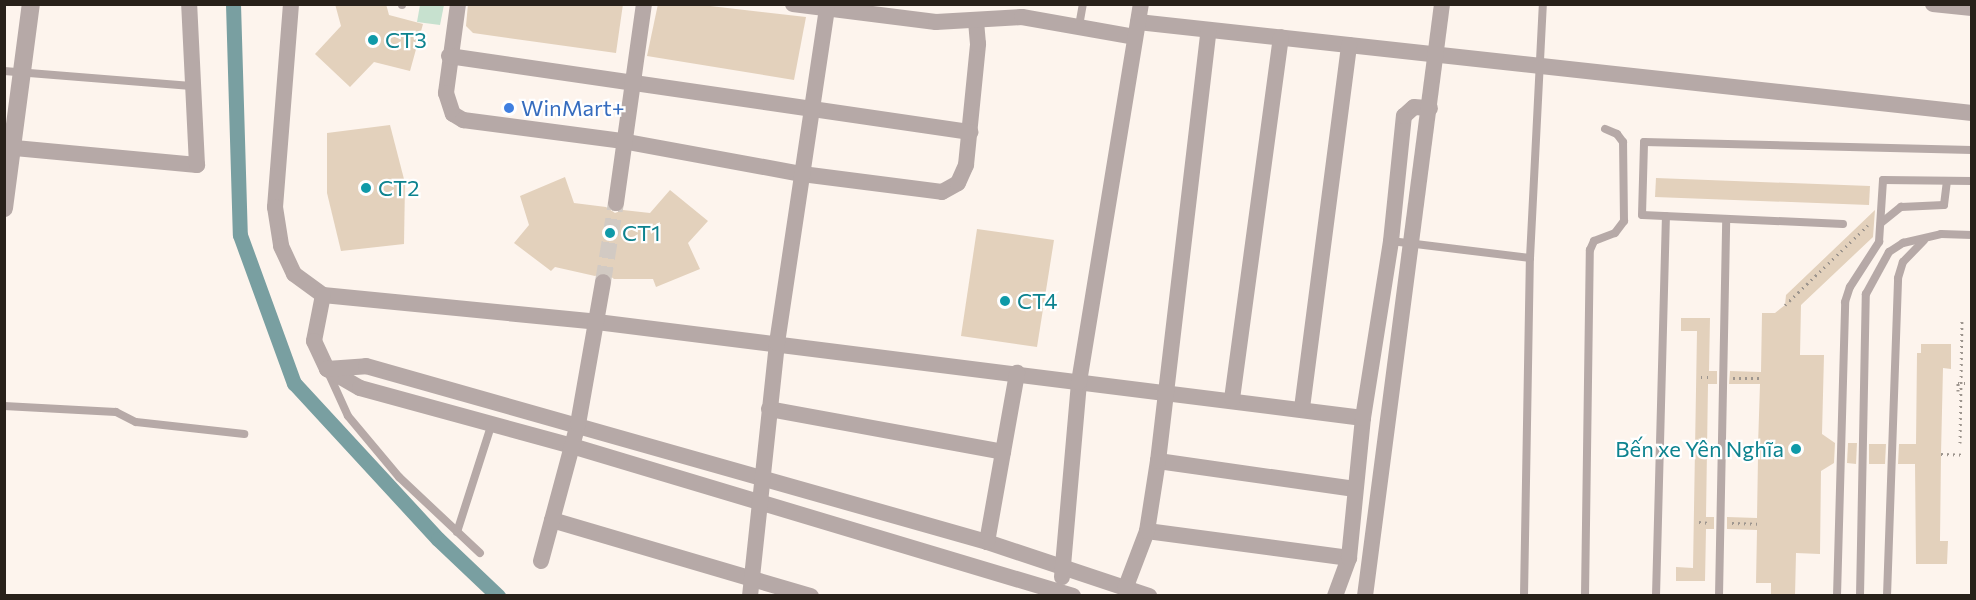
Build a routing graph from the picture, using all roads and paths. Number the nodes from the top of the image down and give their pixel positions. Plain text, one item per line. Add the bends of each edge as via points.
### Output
1 (31, 4) edge
2 (189, 4) edge
3 (291, 4) edge
4 (458, 4) edge
5 (644, 4) edge
6 (793, 4) edge
7 (1083, 4) edge
8 (1141, 4) edge
9 (1442, 4) edge
10 (1543, 4) edge
11 (1933, 4) edge
12 (1971, 8) edge
13 (826, 9) junction
14 (976, 22) junction
15 (1079, 26) junction
16 (1136, 29) junction
17 (1209, 30) junction
18 (1281, 38) junction
19 (1349, 45) junction
20 (1437, 55) junction
21 (450, 56) junction
22 (1538, 66) junction
23 (13, 72) edge
24 (632, 83) junction
25 (191, 86) junction
26 (1430, 108) junction
27 (812, 109) junction
28 (1971, 113) edge
29 (1605, 129) dead end
30 (970, 132) junction
31 (622, 141) junction
32 (8, 148) edge
33 (1971, 150) edge
34 (802, 174) junction
35 (1947, 181) junction
36 (1971, 181) edge
37 (616, 203) tunnel mouth
38 (4, 208) edge
39 (1666, 216) junction
40 (1726, 219) junction
41 (1877, 222) junction
42 (1843, 224) dead end
43 (1971, 235) edge
44 (1928, 237) junction
45 (1391, 241) junction
46 (1413, 244) junction
47 (1530, 258) junction
48 (603, 282) tunnel mouth
49 (323, 295) junction
50 (1785, 305) dead end
51 (1962, 319) dead end
52 (597, 322) junction
53 (777, 344) junction
54 (327, 369) junction
55 (1017, 373) junction
56 (1079, 382) junction
57 (1960, 383) junction
58 (1971, 383) edge
59 (1165, 391) junction
60 (1958, 392) dead end
61 (1232, 399) junction
62 (4, 406) edge
63 (1302, 408) junction
64 (770, 409) junction
65 (1363, 418) junction
66 (492, 422) junction
67 (578, 424) junction
68 (244, 434) dead end
69 (1960, 443) dead end
70 (572, 446) junction
71 (1003, 452) junction
72 (1941, 454) dead end
73 (1965, 455) dead end
74 (1158, 461) junction
75 (762, 478) junction
76 (1355, 489) junction
77 (760, 501) junction
78 (552, 520) junction
79 (457, 531) junction
80 (1147, 531) junction
81 (987, 542) junction
82 (480, 554) dead end
83 (1349, 558) junction
84 (541, 561) dead end
85 (1064, 568) junction
86 (751, 578) junction
87 (1125, 589) junction
88 (1064, 594) edge
89 (750, 596) edge
90 (811, 596) edge
91 (1149, 596) edge
92 (1335, 596) edge
93 (1365, 596) edge
94 (1524, 596) edge
95 (1585, 596) edge
96 (1656, 596) edge
97 (1719, 596) edge
98 (1837, 596) edge
99 (1860, 596) edge
100 (1887, 596) edge

1 - 23 street
2 - 25 street
3 - 49 street via 275,207 281,246 294,274
4 - 21 street
5 - 24 street
6 - 13 street
7 - 15 lane
8 - 16 street
9 - 20 street
10 - 22 lane
11 - 12 street
13 - 14 street
13 - 27 street
14 - 15 street via 1022,17
14 - 30 street via 978,44
15 - 16 street
16 - 17 street
16 - 56 street
17 - 18 street
17 - 59 street
18 - 19 street
18 - 61 street
19 - 20 street
19 - 63 street
20 - 22 street
20 - 26 street
21 - 24 street
21 - 31 street via 448,106 463,120
22 - 28 street
22 - 47 lane
23 - 25 lane
23 - 32 street
24 - 27 street
24 - 31 street
25 - 32 street via 197,165
26 - 45 street via 1414,107 1404,116
26 - 46 street
27 - 30 street
27 - 34 street
29 - 95 lane via 1623,142 1624,221 1615,233 1594,241 1590,250
30 - 34 street via 958,183 942,192
31 - 34 street
31 - 37 street
32 - 38 street
33 - 39 lane via 1644,142 1642,215
34 - 53 street
35 - 36 lane
35 - 41 lane via 1944,205 1901,207
35 - 41 lane via 1883,180
39 - 40 lane
39 - 96 lane
40 - 42 lane
40 - 97 lane
41 - 50 path
41 - 98 lane via 1880,242 1850,287 1845,302
43 - 44 lane
44 - 99 lane via 1903,243 1889,252 1866,294
44 - 100 lane via 1908,255 1898,278
45 - 46 lane
45 - 65 street
46 - 47 lane
46 - 93 street
47 - 94 lane
48 - 52 street
49 - 52 street
49 - 54 street via 314,340
51 - 57 path
52 - 53 street
52 - 67 street
53 - 55 street
53 - 64 street
54 - 66 street via 360,388
54 - 67 street via 366,366
54 - 79 lane via 348,416 399,477
55 - 56 street
55 - 71 street
56 - 59 street
56 - 85 street
57 - 58 path
57 - 60 path
57 - 69 path
59 - 61 street
59 - 74 street
61 - 63 street
62 - 68 lane via 116,412 136,422
63 - 65 street
64 - 71 street
64 - 75 street
65 - 76 street
66 - 70 street
66 - 79 lane
67 - 70 street
67 - 75 street
70 - 77 street
70 - 78 street
71 - 81 street
72 - 73 path
74 - 76 street
74 - 80 street
75 - 77 street
75 - 81 street
76 - 83 street
77 - 86 street
77 - 88 street
78 - 84 street
78 - 86 street
79 - 82 lane
80 - 83 street
80 - 87 street
81 - 85 street
83 - 92 street
85 - 87 street
85 - 88 street
86 - 89 street
86 - 90 street
87 - 91 street

